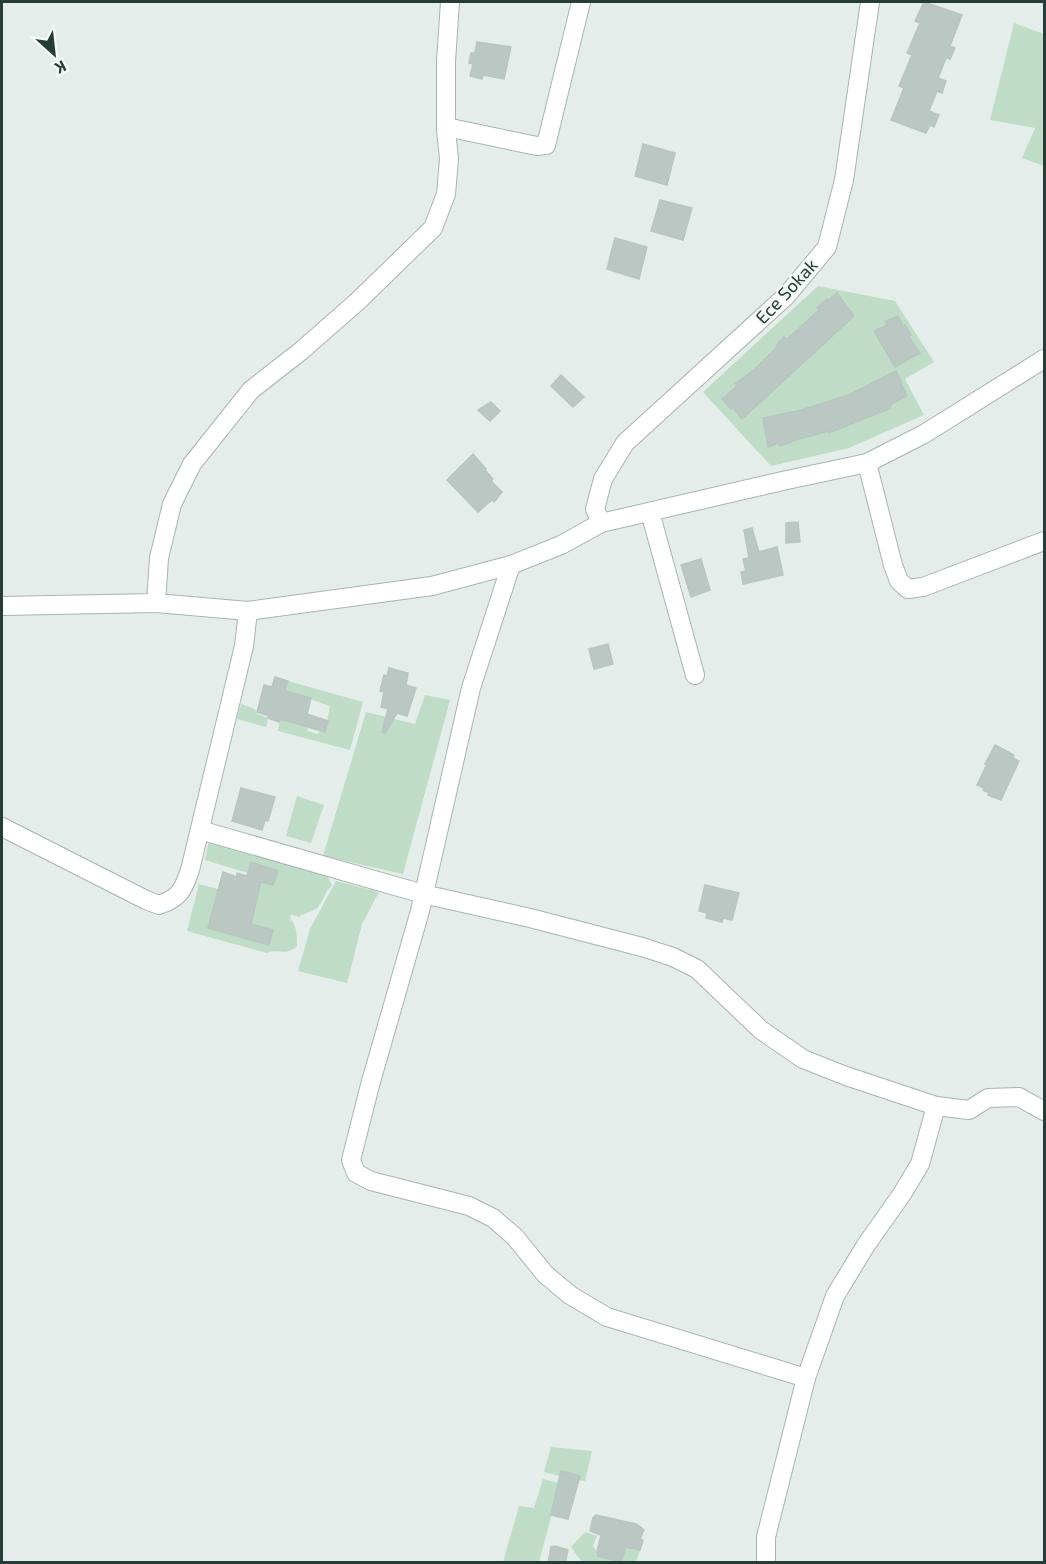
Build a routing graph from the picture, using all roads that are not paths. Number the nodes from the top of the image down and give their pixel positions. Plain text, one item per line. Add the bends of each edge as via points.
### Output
1 (450, 2) edge
2 (581, 2) edge
3 (870, 2) edge
4 (446, 127) junction
5 (1044, 359) edge
6 (867, 463) junction
7 (650, 512) junction
8 (600, 523) junction
9 (1044, 541) edge
10 (511, 565) junction
11 (156, 603) junction
12 (2, 606) edge
13 (248, 611) junction
14 (695, 675) dead end
15 (2, 828) edge
16 (200, 830) junction
17 (423, 894) junction
18 (936, 1106) junction
19 (1044, 1111) edge
20 (806, 1378) junction
21 (766, 1563) edge

1 - 4 street
2 - 4 street via 546,145
3 - 8 street, Ece Sokak via 844,180 827,247 786,296 625,443 603,479 595,509
4 - 11 street via 446,194 433,228 358,301 251,390 192,464 172,504 159,558
5 - 6 street via 924,434
6 - 7 street
6 - 9 street via 893,565 899,582 908,589 923,588
7 - 8 street
7 - 14 street
8 - 10 street via 561,545
10 - 13 street via 432,586
10 - 17 street via 471,688
11 - 12 street
11 - 13 street
13 - 16 street via 244,646
15 - 16 street via 159,905 174,900 185,886
16 - 17 street
17 - 18 street via 673,957 697,969 761,1030 803,1059
17 - 20 street via 351,1160 356,1173 371,1181 469,1206 493,1218 515,1237 545,1274 570,1295 607,1317
18 - 19 street via 969,1110 988,1098 1019,1097
18 - 20 street via 920,1164 835,1296
20 - 21 street via 766,1537

